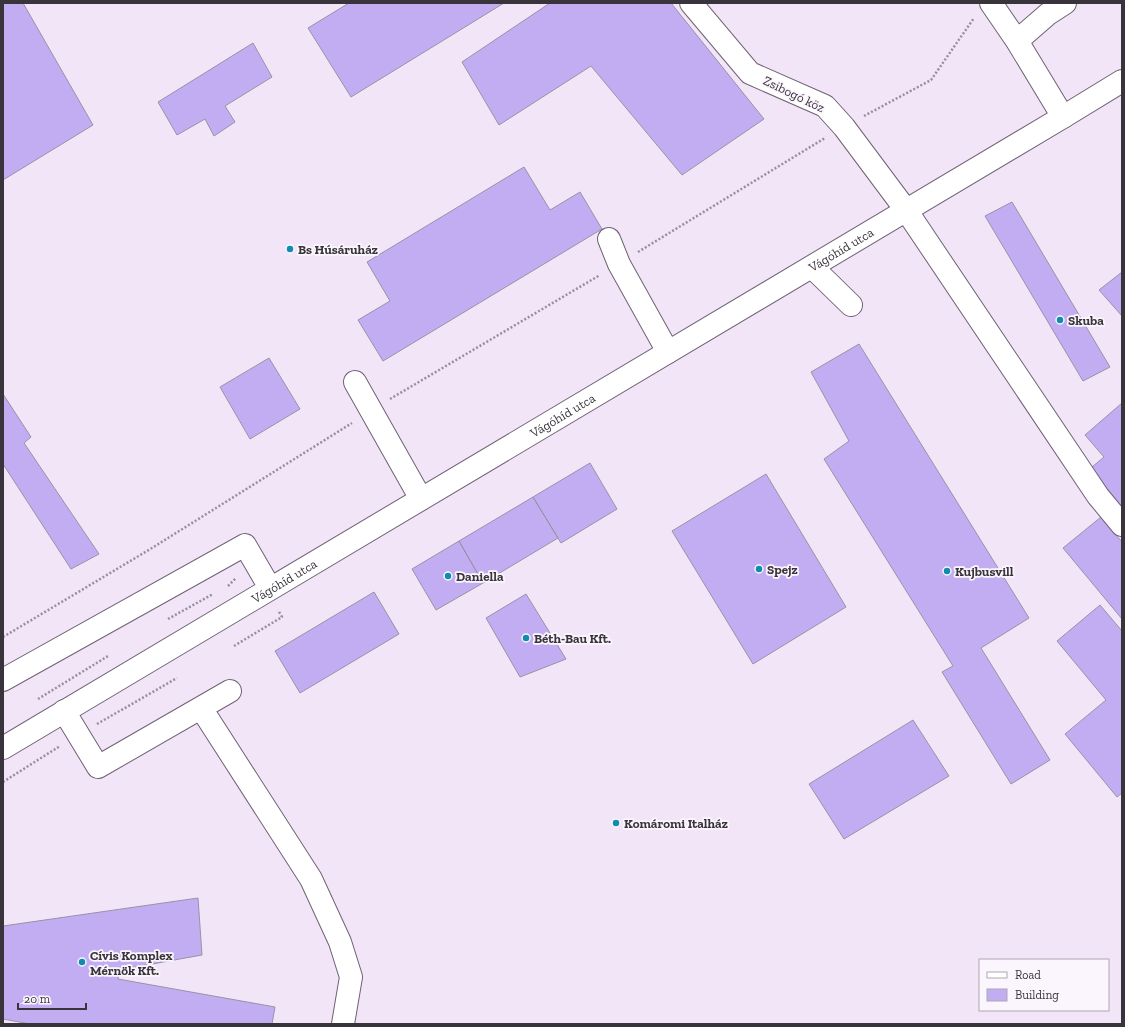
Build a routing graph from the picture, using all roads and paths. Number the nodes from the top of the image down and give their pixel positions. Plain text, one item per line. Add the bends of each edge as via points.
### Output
1 (692, 3) edge
2 (1056, 7) edge
3 (983, 9) edge
4 (1017, 41) junction
5 (1122, 81) edge
6 (1063, 118) junction
7 (844, 127) junction
8 (906, 210) junction
9 (609, 239) dead end
10 (619, 264) junction
11 (812, 267) junction
12 (851, 304) dead end
13 (668, 352) junction
14 (354, 382) dead end
15 (371, 411) junction
16 (421, 499) junction
17 (1122, 525) edge
18 (257, 566) junction
19 (270, 588) junction
20 (223, 589) dead end
21 (216, 592) dead end
22 (282, 617) dead end
23 (168, 620) dead end
24 (3, 637) edge
25 (234, 646) dead end
26 (108, 656) dead end
27 (177, 678) dead end
28 (3, 680) edge
29 (230, 691) dead end
30 (36, 700) dead end
31 (201, 708) junction
32 (64, 711) junction
33 (79, 735) junction
34 (3, 748) edge
35 (3, 782) edge
36 (344, 1024) edge

1 - 7 main road, Zsibogó köz via 750,73 825,106
2 - 4 main road
3 - 4 main road
3 - 7 path via 931,80
4 - 6 main road
5 - 6 main road, Vágóhíd utca
6 - 8 main road, Vágóhíd utca
7 - 8 main road, Zsibogó köz
7 - 10 path
8 - 11 main road, Vágóhíd utca
8 - 17 main road, Zsibogó köz via 1098,496
9 - 10 main road
10 - 13 main road
10 - 15 path
11 - 12 main road
11 - 13 main road, Vágóhíd utca
13 - 16 main road, Vágóhíd utca
14 - 15 main road
15 - 16 main road
15 - 24 path via 227,502
16 - 19 main road, Vágóhíd utca
18 - 19 main road
18 - 20 path via 233,579 230,585
18 - 28 main road via 245,546
19 - 32 main road, Vágóhíd utca
21 - 23 path
22 - 25 path
26 - 30 path
27 - 33 path
29 - 31 main road
31 - 33 main road via 98,767
31 - 36 main road via 318,893 340,942 351,977
32 - 33 main road
32 - 34 main road, Vágóhíd utca
33 - 35 path

